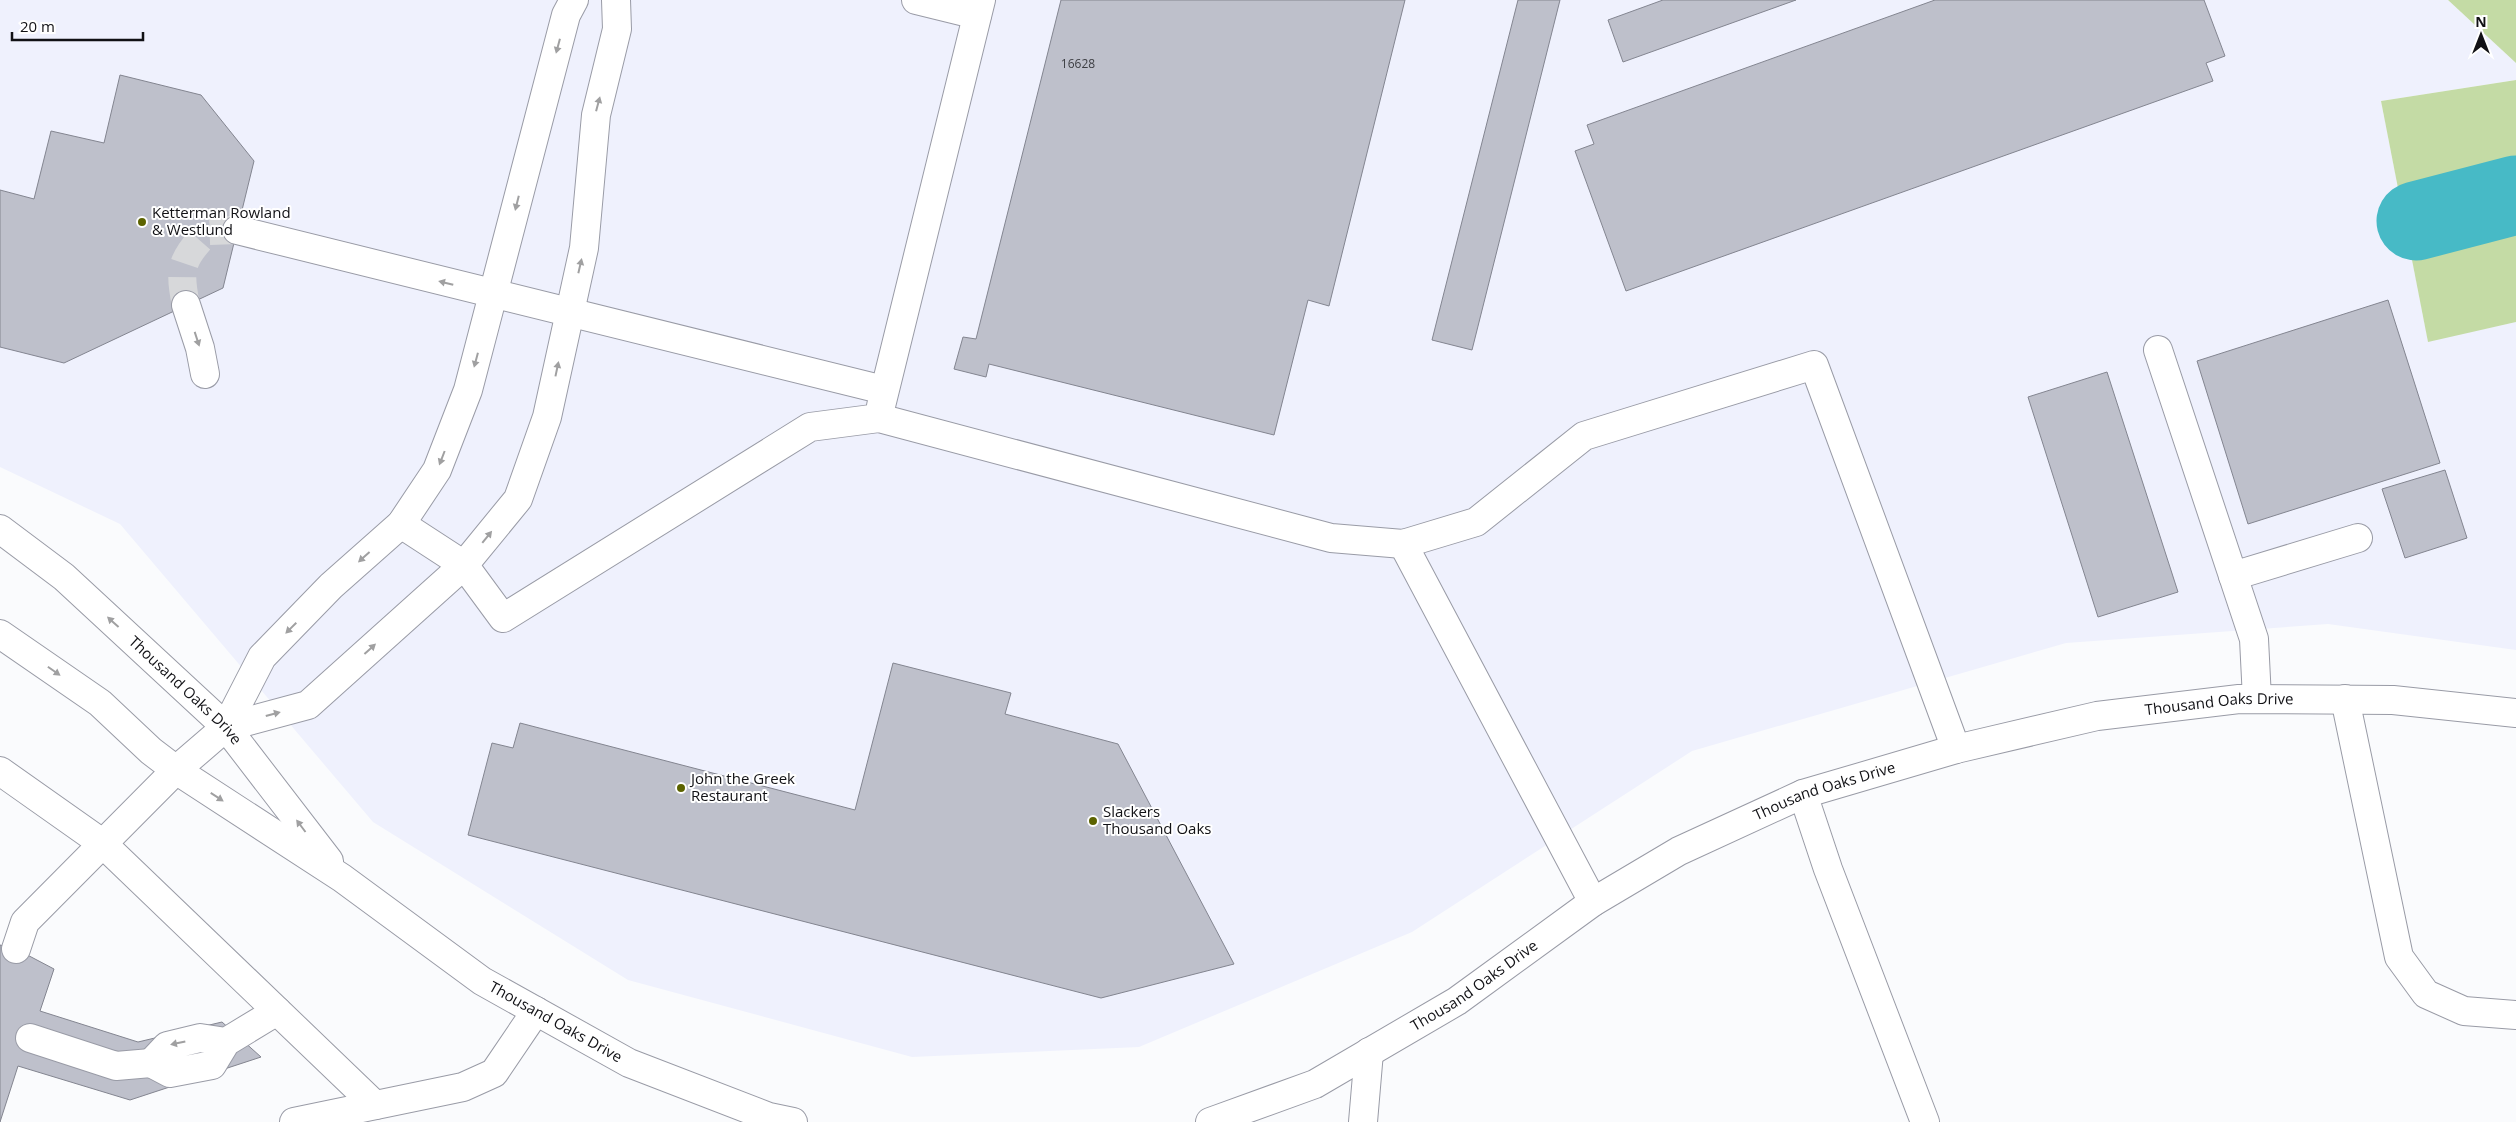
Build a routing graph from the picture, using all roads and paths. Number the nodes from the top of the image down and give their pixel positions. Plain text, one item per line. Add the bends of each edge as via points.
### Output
1 (574, 0) edge
2 (616, 0) edge
3 (916, 0) edge
4 (979, 8) edge
5 (237, 230) tunnel mouth
6 (493, 295) junction
7 (186, 305) tunnel mouth
8 (569, 313) junction
9 (2158, 350) dead end
10 (205, 374) dead end
11 (884, 390) junction
12 (879, 418) junction
13 (401, 524) junction
14 (0, 530) edge
15 (2358, 538) dead end
16 (1403, 544) junction
17 (464, 565) junction
18 (2233, 576) junction
19 (0, 634) edge
20 (2257, 699) junction
21 (2345, 699) junction
22 (2516, 713) edge
23 (226, 727) junction
24 (1956, 749) junction
25 (176, 770) junction
26 (0, 771) edge
27 (1803, 794) junction
28 (102, 843) junction
29 (342, 878) junction
30 (1593, 902) junction
31 (16, 949) dead end
32 (277, 1011) junction
33 (536, 1011) junction
34 (2516, 1015) edge
35 (30, 1038) dead end
36 (1369, 1052) junction
37 (375, 1106) junction
38 (294, 1122) edge
39 (793, 1122) edge
40 (1210, 1122) edge
41 (1363, 1122) edge
42 (1925, 1122) edge

1 -> 6 main road via 566,16
8 -> 2 main road via 584,248 596,114 617,29
3 - 4 main road
4 - 11 main road
6 -> 5 main road
6 - 8 main road
6 -> 13 main road via 468,390 437,470
7 -> 10 main road
8 - 11 main road
17 -> 8 main road via 518,499 546,417
9 - 18 main road
11 - 12 main road
12 - 16 main road via 1331,538
12 - 17 main road via 810,427 503,618
13 - 17 main road
13 -> 23 main road via 331,586 262,657
23 -> 14 main road, Thousand Oaks Drive via 64,577
15 - 18 main road
16 - 24 main road via 1476,522 1584,436 1814,365
16 - 30 main road
23 -> 17 main road via 308,705
18 - 20 main road via 2254,640
19 -> 25 main road, Thousand Oaks Drive via 100,703
20 - 21 main road, Thousand Oaks Drive
20 - 24 main road, Thousand Oaks Drive via 2097,716
21 - 22 main road, Thousand Oaks Drive via 2393,700
21 - 34 main road via 2399,957 2426,994 2464,1011
23 - 25 main road
29 -> 23 main road, Thousand Oaks Drive
24 - 27 main road, Thousand Oaks Drive
25 - 28 main road
25 -> 29 main road, Thousand Oaks Drive
26 - 28 main road
27 - 30 main road, Thousand Oaks Drive via 1679,851
27 - 42 main road via 1828,869
28 - 31 main road via 25,922
28 - 32 main road
29 - 33 main road, Thousand Oaks Drive via 482,981
30 - 36 main road, Thousand Oaks Drive via 1456,1001
32 - 35 main road via 226,1042 200,1038 167,1046 151,1062 116,1066
32 - 37 main road
33 - 37 main road via 494,1073 463,1087
33 - 39 main road, Thousand Oaks Drive via 629,1062 769,1117
36 - 40 main road, Thousand Oaks Drive via 1315,1084
36 - 41 main road
37 - 38 main road

